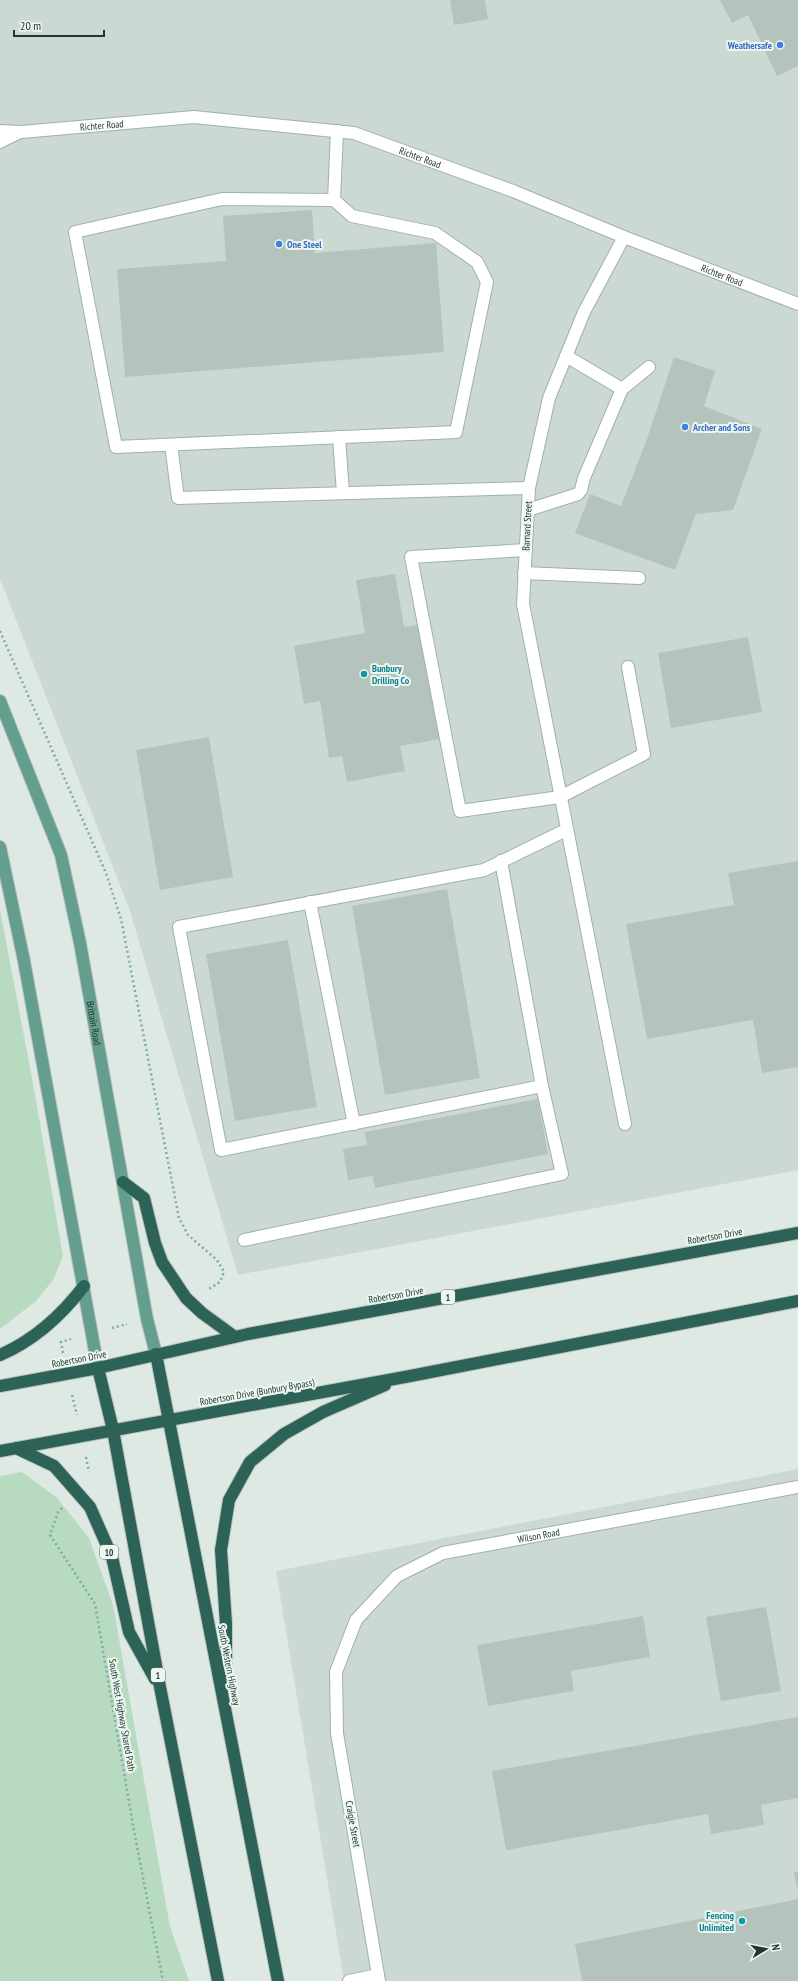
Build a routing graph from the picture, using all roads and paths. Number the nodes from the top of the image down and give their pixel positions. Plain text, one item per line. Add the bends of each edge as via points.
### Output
1 (0, 131) edge
2 (336, 131) junction
3 (21, 132) junction
4 (0, 142) edge
5 (334, 200) junction
6 (624, 237) junction
7 (798, 304) edge
8 (566, 356) junction
9 (649, 367) dead end
10 (622, 389) junction
11 (339, 437) junction
12 (171, 445) junction
13 (529, 488) junction
14 (343, 493) junction
15 (528, 510) junction
16 (526, 550) junction
17 (524, 573) junction
18 (639, 578) dead end
19 (0, 631) edge
20 (628, 667) dead end
21 (0, 700) edge
22 (560, 797) junction
23 (566, 830) junction
24 (0, 847) edge
25 (501, 861) junction
26 (310, 902) junction
27 (542, 1086) junction
28 (354, 1124) junction
29 (625, 1124) dead end
30 (123, 1182) junction
31 (798, 1233) edge
32 (244, 1240) dead end
33 (84, 1286) junction
34 (212, 1287) dead end
35 (798, 1301) edge
36 (235, 1337) junction
37 (156, 1354) junction
38 (0, 1355) edge
39 (98, 1368) junction
40 (405, 1377) junction
41 (0, 1386) edge
42 (168, 1420) junction
43 (113, 1430) junction
44 (16, 1448) junction
45 (0, 1451) edge
46 (798, 1487) edge
47 (76, 1492) junction
48 (336, 1672) joint
49 (160, 1687) junction
50 (226, 1709) junction
51 (378, 1978) edge
52 (163, 1981) edge
53 (218, 1981) edge
54 (278, 1981) edge
55 (349, 1981) edge

1 - 3 street, Richter Road
2 - 3 street, Richter Road via 194,117
2 - 5 street
2 - 6 street, Richter Road via 354,133 513,191
3 - 4 street, Richter Road
5 - 11 street via 352,216 435,233 477,262 487,282 456,432
5 - 12 street via 222,198 75,232 116,448
6 - 7 street, Richter Road
6 - 8 street, Barnard Street via 584,312
8 - 10 street
8 - 13 street, Barnard Street via 549,398
9 - 10 street
10 - 15 street via 581,490 575,496
11 - 12 street
11 - 14 street
12 - 14 street via 178,498
13 - 14 street
13 - 15 street, Barnard Street
15 - 16 street, Barnard Street
16 - 17 street, Barnard Street
16 - 22 street via 410,557 460,811
17 - 18 street
17 - 22 street, Barnard Street via 523,604
19 - 34 path via 106,873 121,919 178,1218 188,1235 217,1260 224,1272 220,1282
20 - 22 street via 644,754
21 - 30 main road, Brittain Road via 61,855 80,943
22 - 23 street, Barnard Street
23 - 25 street
23 - 29 street, Barnard Street
24 - 33 main road via 27,976
25 - 26 street via 484,870
25 - 27 street
26 - 28 street
26 - 28 street via 180,927 222,1150
27 - 28 street
27 - 32 street via 562,1174
30 - 36 highway via 144,1198 162,1262 186,1298
30 - 37 main road, Brittain Road via 147,1319
31 - 36 highway, Robertson Drive / 1
33 - 38 highway via 67,1308 46,1327 25,1343
33 - 39 main road
35 - 40 highway
36 - 37 highway, Robertson Drive / 1
37 - 39 highway, Robertson Drive / 1
37 - 42 highway, South Western Highway
39 - 41 highway, Robertson Drive
39 - 43 highway, 1
40 - 42 highway, Robertson Drive (Bunbury Bypass)
40 - 50 highway via 322,1412 284,1434 250,1462 229,1500 221,1550 226,1624
42 - 43 highway, Robertson Drive (Bunbury Bypass)
42 - 50 highway, South Western Highway
43 - 44 highway
43 - 49 highway, 1
44 - 45 highway
44 - 47 highway, 10 via 54,1466
46 - 48 street, Wilson Road via 443,1553 397,1576 356,1620
47 - 49 highway, 10 via 90,1507 112,1557 129,1632
47 - 52 path, South West Highway Shared Path via 58,1512 50,1535 95,1604
48 - 51 street, Craigie Street via 338,1733
49 - 53 highway, 1
50 - 54 highway, South Western Highway
51 - 55 street, Craigie Street

